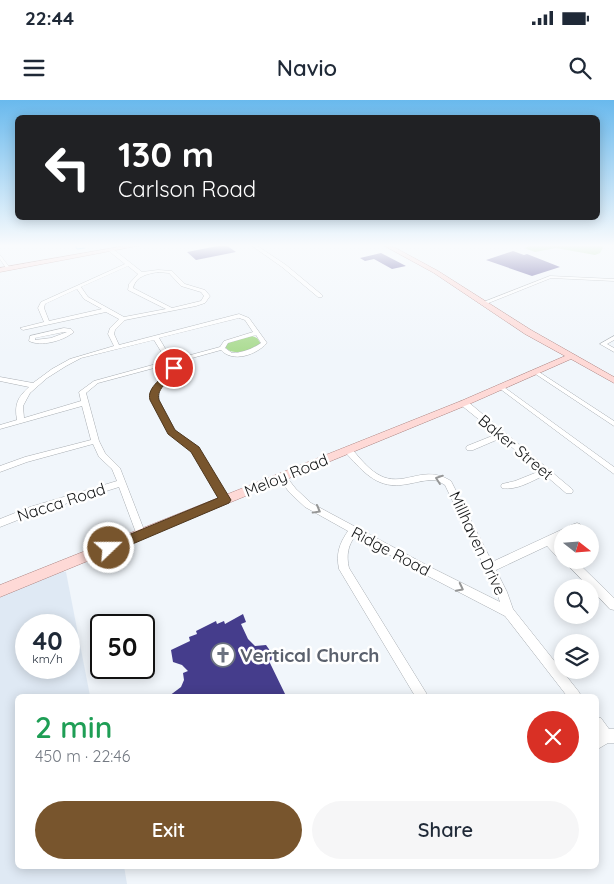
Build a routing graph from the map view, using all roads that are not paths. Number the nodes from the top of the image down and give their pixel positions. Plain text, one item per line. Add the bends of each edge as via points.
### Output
1 (90, 282) edge
2 (133, 282) edge
3 (180, 282) edge
4 (303, 282) edge
5 (451, 282) edge
6 (538, 282) edge
7 (78, 287) junction
8 (320, 296) dead end
9 (484, 303) junction
10 (171, 309) junction
11 (106, 310) junction
12 (123, 318) junction
13 (47, 322) junction
14 (257, 333) junction
15 (32, 337) junction
16 (155, 337) junction
17 (614, 338) edge
18 (117, 346) junction
19 (222, 348) junction
20 (614, 350) edge
21 (572, 356) junction
22 (170, 361) junction
23 (536, 372) junction
24 (0, 379) edge
25 (614, 380) edge
26 (36, 386) junction
27 (501, 387) junction
28 (84, 403) junction
29 (464, 403) junction
30 (21, 421) junction
31 (614, 424) edge
32 (0, 428) edge
33 (502, 435) junction
34 (95, 441) junction
35 (470, 448) dead end
36 (348, 450) junction
37 (0, 469) edge
38 (614, 471) edge
39 (545, 472) junction
40 (282, 477) junction
41 (122, 483) junction
42 (505, 486) dead end
43 (569, 492) dead end
44 (225, 500) junction
45 (0, 523) edge
46 (354, 530) junction
47 (141, 536) junction
48 (554, 538) edge
49 (548, 541) junction
50 (554, 547) edge
51 (490, 568) junction
52 (577, 569) edge
53 (0, 591) edge
54 (614, 605) edge
55 (509, 612) junction
56 (421, 694) edge
57 (573, 694) edge
58 (599, 728) edge
59 (606, 738) edge

1 - 7 street
2 - 10 street via 130,289
3 - 10 street via 206,294 206,298 199,303
4 - 8 street
5 - 9 main road
6 - 9 street
7 - 11 street via 86,298
7 - 13 street via 43,303 41,308
9 - 21 main road
10 - 12 street
11 - 12 street
11 - 13 street
12 - 18 street via 112,329
13 - 15 street via 25,327
14 - 16 street via 247,319 239,316
14 - 19 street via 226,342
14 - 19 street via 264,344 261,347 233,355
15 - 15 street via 64,330 71,332 36,342
16 - 18 street
16 - 22 street
17 - 20 street via 603,344
18 - 26 street via 68,361
19 - 22 street
21 - 23 main road, Meloy Road
21 - 25 main road
22 - 28 street via 90,385 82,392
22 - 44 street via 174,371 156,388 153,396 172,432 195,449
23 - 27 main road, Meloy Road
23 - 31 street
24 - 26 street
26 - 30 street via 19,405
27 - 29 main road, Meloy Road
27 - 38 street
28 - 30 street
28 - 34 street
29 - 33 street, Baker Street
29 - 36 main road, Meloy Road
30 - 32 street
33 - 35 street
33 - 39 street, Baker Street
34 - 37 street
34 - 41 street via 102,455 116,468
36 - 40 main road, Meloy Road
51 -> 36 street, Millhaven Drive via 446,481 432,476 403,483 387,482 371,474
39 - 42 street
39 - 43 street, Baker Street
40 - 44 main road, Meloy Road
40 -> 46 street, Ridge Road via 308,505
41 - 45 street, Nacca Road
41 - 47 street
44 - 47 main road, Meloy Road
46 -> 55 street, Ridge Road
46 - 56 street via 342,547 344,569
47 - 53 main road, Meloy Road
48 - 49 street
49 - 50 street
49 - 51 street
51 - 55 street, Millhaven Drive
52 - 54 street
55 - 57 street, Millhaven Drive
58 - 59 street

